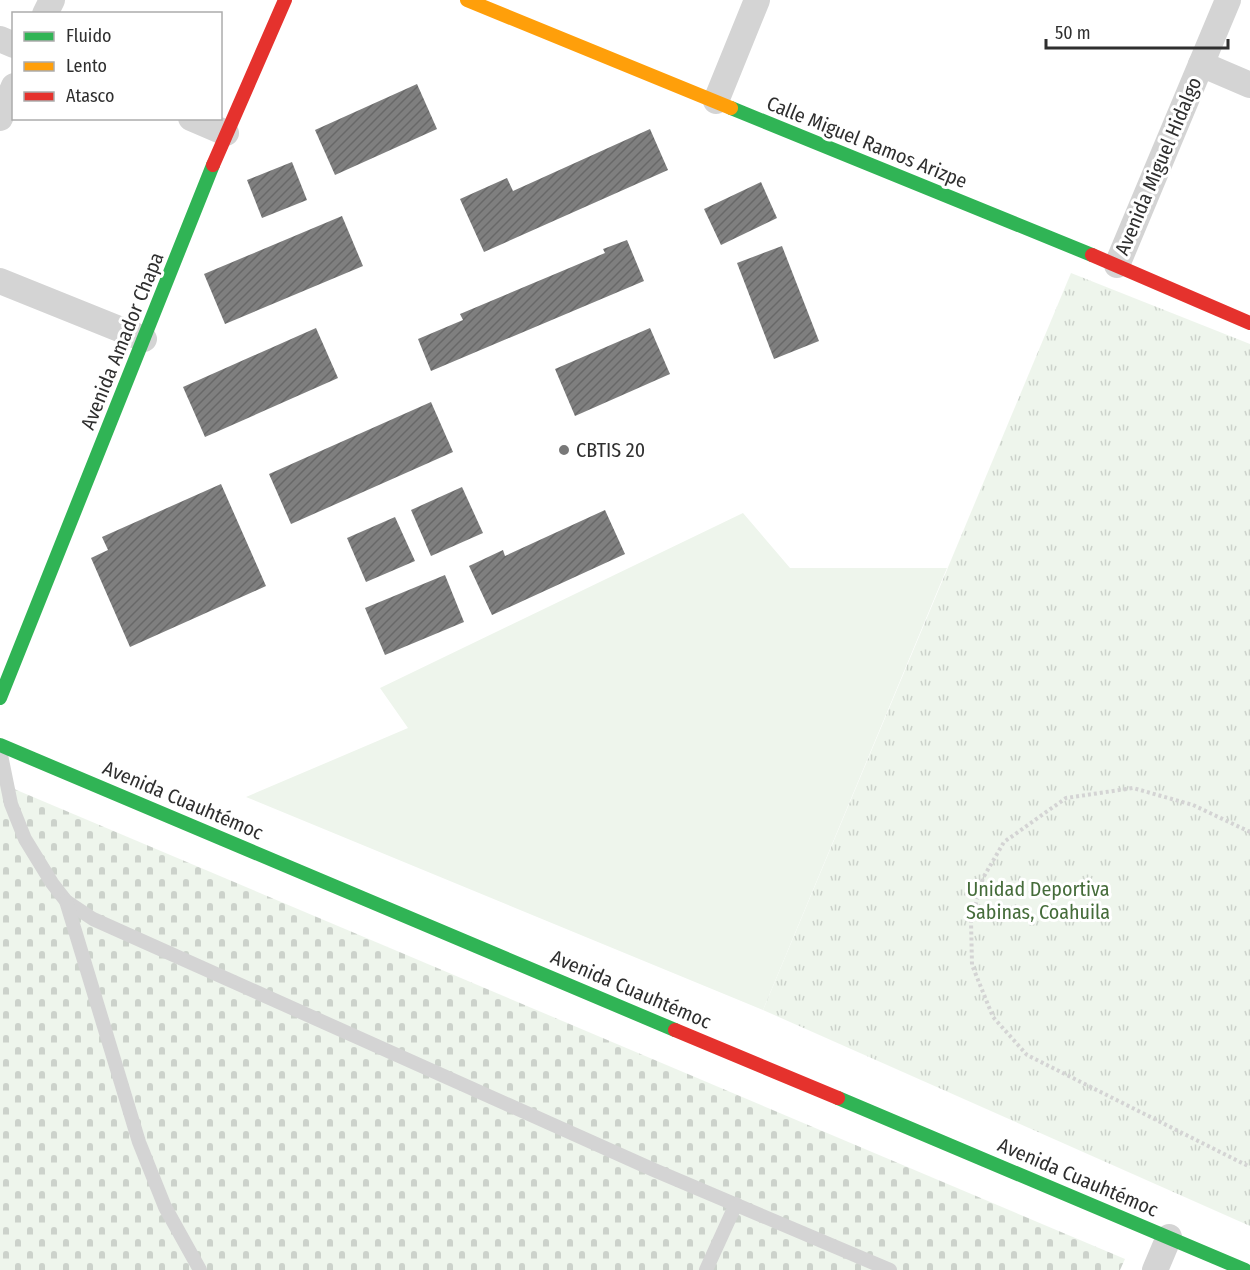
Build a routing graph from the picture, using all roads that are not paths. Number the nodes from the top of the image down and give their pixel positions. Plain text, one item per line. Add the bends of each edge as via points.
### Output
1 (285, 0) edge
2 (467, 0) edge
3 (758, 0) edge
4 (1228, 0) edge
5 (1201, 64) junction
6 (1250, 85) edge
7 (12, 91) edge
8 (716, 101) junction
9 (0, 118) edge
10 (196, 120) edge
11 (226, 133) junction
12 (1117, 265) junction
13 (0, 281) edge
14 (1250, 323) edge
15 (144, 339) junction
16 (0, 698) edge
17 (0, 745) edge
18 (0, 750) edge
19 (66, 901) junction
20 (736, 1204) junction
21 (1169, 1237) junction
22 (200, 1270) edge
23 (706, 1270) edge
24 (890, 1270) edge
25 (1155, 1270) edge
26 (1245, 1270) edge

1 - 11 street, Avenida Amador Chapa
2 - 8 street, Calle Miguel Ramos Arizpe
3 - 8 street
4 - 5 street, Avenida Miguel Hidalgo
5 - 6 street
5 - 12 street, Avenida Miguel Hidalgo
7 - 9 street
8 - 12 street, Calle Miguel Ramos Arizpe
10 - 11 street
11 - 15 street, Avenida Amador Chapa
12 - 14 street, Calle Miguel Ramos Arizpe
13 - 15 street
15 - 16 street, Avenida Amador Chapa
17 - 21 street, Avenida Cuauhtémoc
18 - 19 lane via 11,804 25,839
19 - 20 lane via 103,923
19 - 22 lane via 139,1142 165,1207
20 - 23 lane
20 - 24 lane
21 - 25 street
21 - 26 street, Avenida Cuauhtémoc

